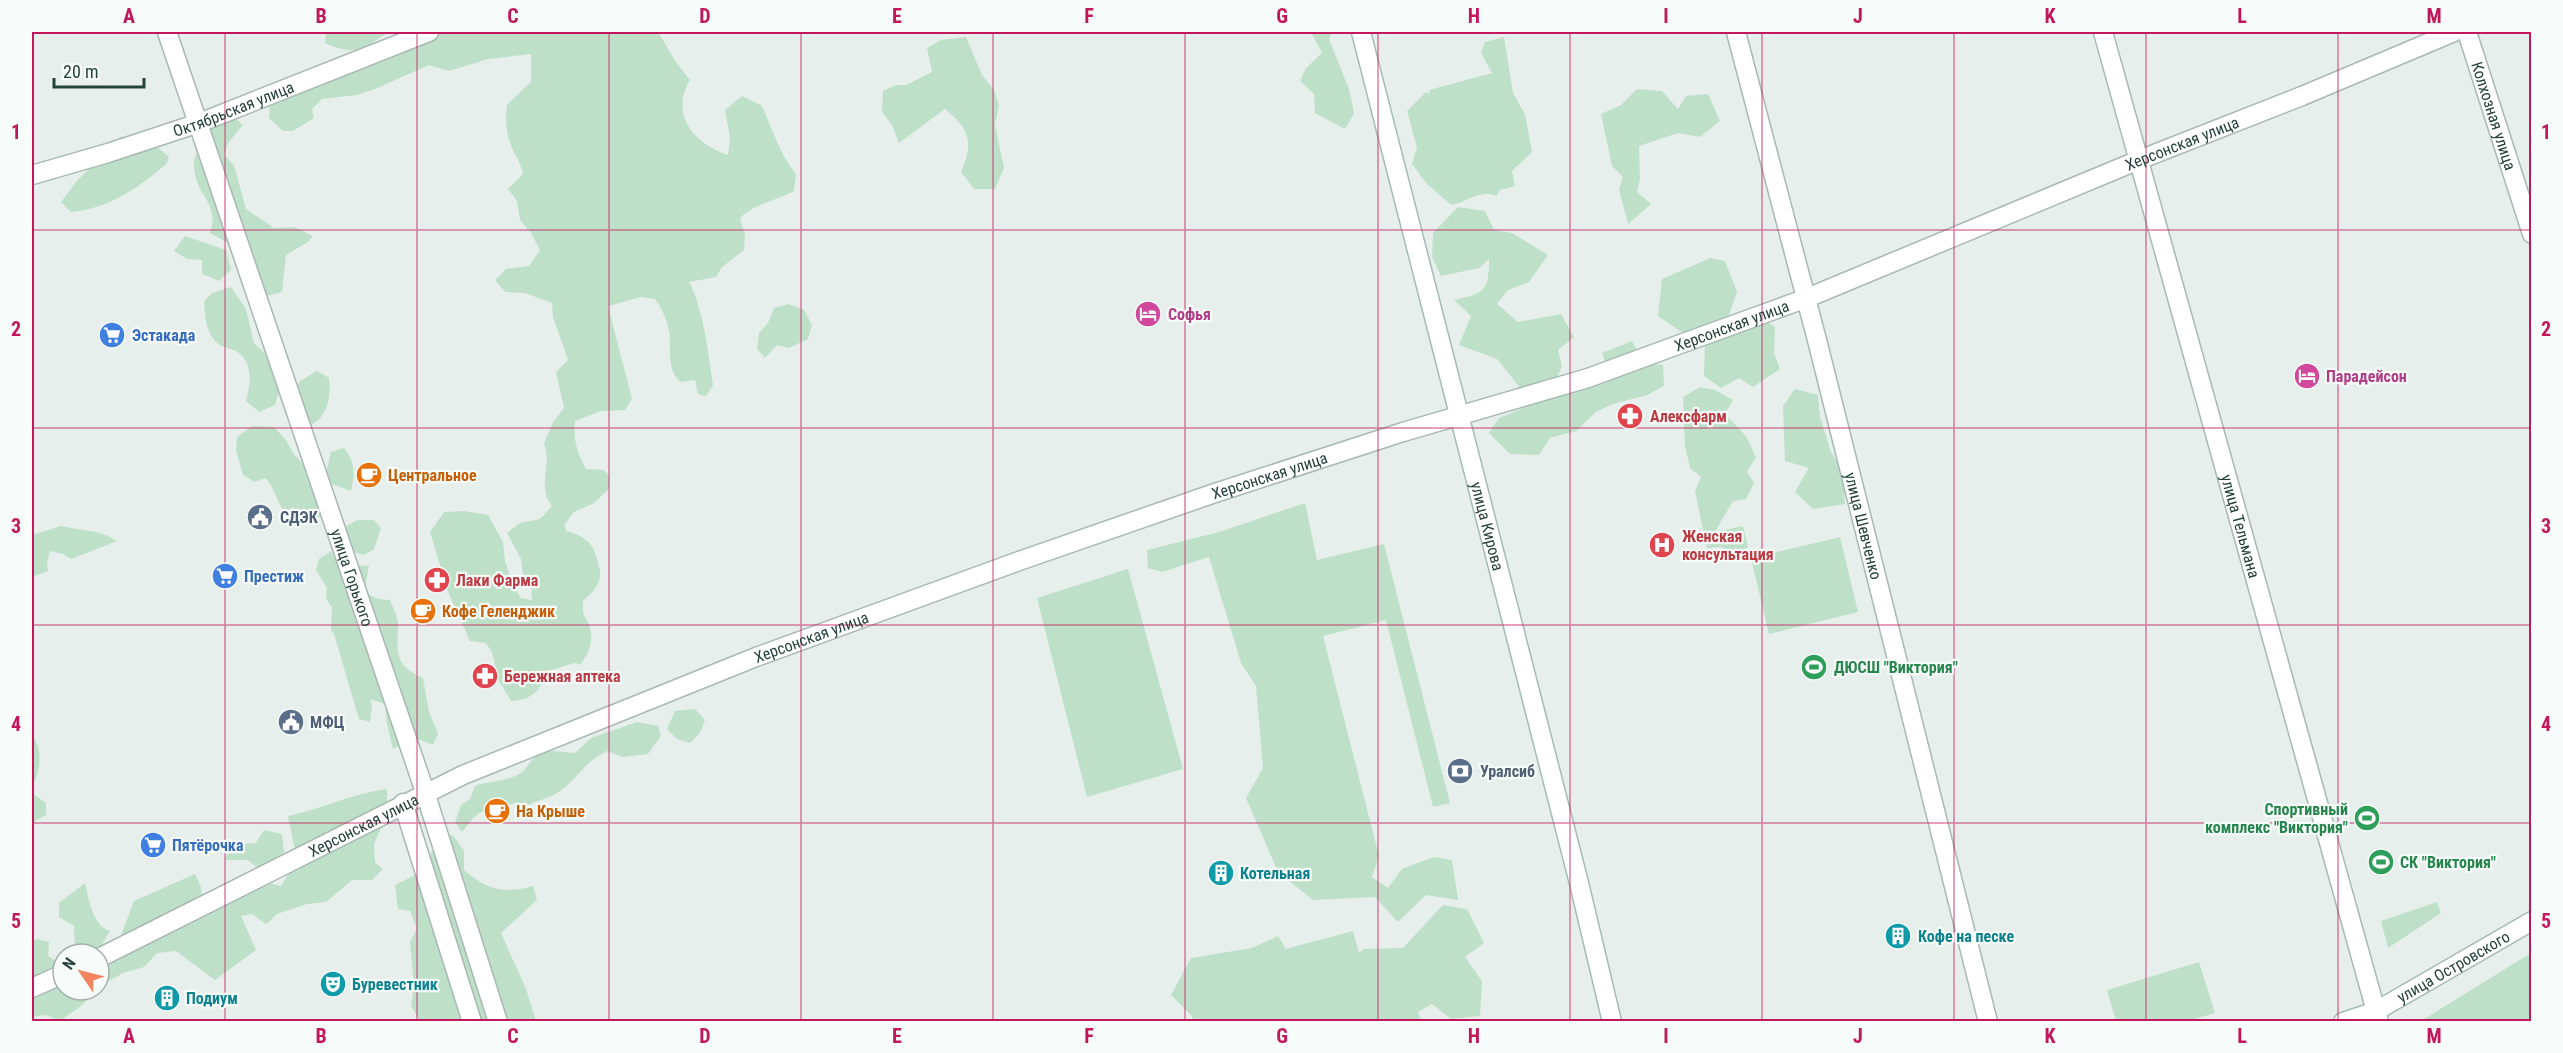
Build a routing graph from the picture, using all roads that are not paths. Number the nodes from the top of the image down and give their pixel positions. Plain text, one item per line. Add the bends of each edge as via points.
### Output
1 (167, 32) edge
2 (429, 32) edge
3 (1361, 32) edge
4 (1737, 32) edge
5 (2103, 32) edge
6 (2454, 32) edge
7 (2467, 32) edge
8 (199, 123) junction
9 (2139, 159) junction
10 (32, 175) edge
11 (2532, 234) edge
12 (1807, 298) junction
13 (1459, 415) junction
14 (425, 792) junction
15 (403, 803) junction
16 (2532, 921) edge
17 (111, 952) edge
18 (51, 979) edge
19 (32, 988) edge
20 (2378, 1016) edge
21 (472, 1022) edge
22 (498, 1022) edge
23 (1612, 1022) edge
24 (1988, 1022) edge
25 (2343, 1022) edge

1 - 8 street, улица Горького
2 - 8 street, Октябрьская улица
3 - 13 street, улица Кирова
4 - 12 street, улица Шевченко
5 - 9 street, улица Тельмана
6 - 9 street, Херсонская улица
7 - 11 street, Колхозная улица
8 - 10 street, Октябрьская улица
8 - 14 street, улица Горького
9 - 12 street, Херсонская улица
9 - 20 street, улица Тельмана
12 - 13 street, Херсонская улица via 1588,378
12 - 24 street, улица Шевченко
13 - 14 street, Херсонская улица via 1215,493 859,618
13 - 23 street, улица Кирова
14 - 15 street, Херсонская улица
14 - 22 street, улица Горького
15 - 17 street, Херсонская улица
15 - 21 street
16 - 20 street, улица Островского
18 - 19 street
20 - 25 street, улица Островского

